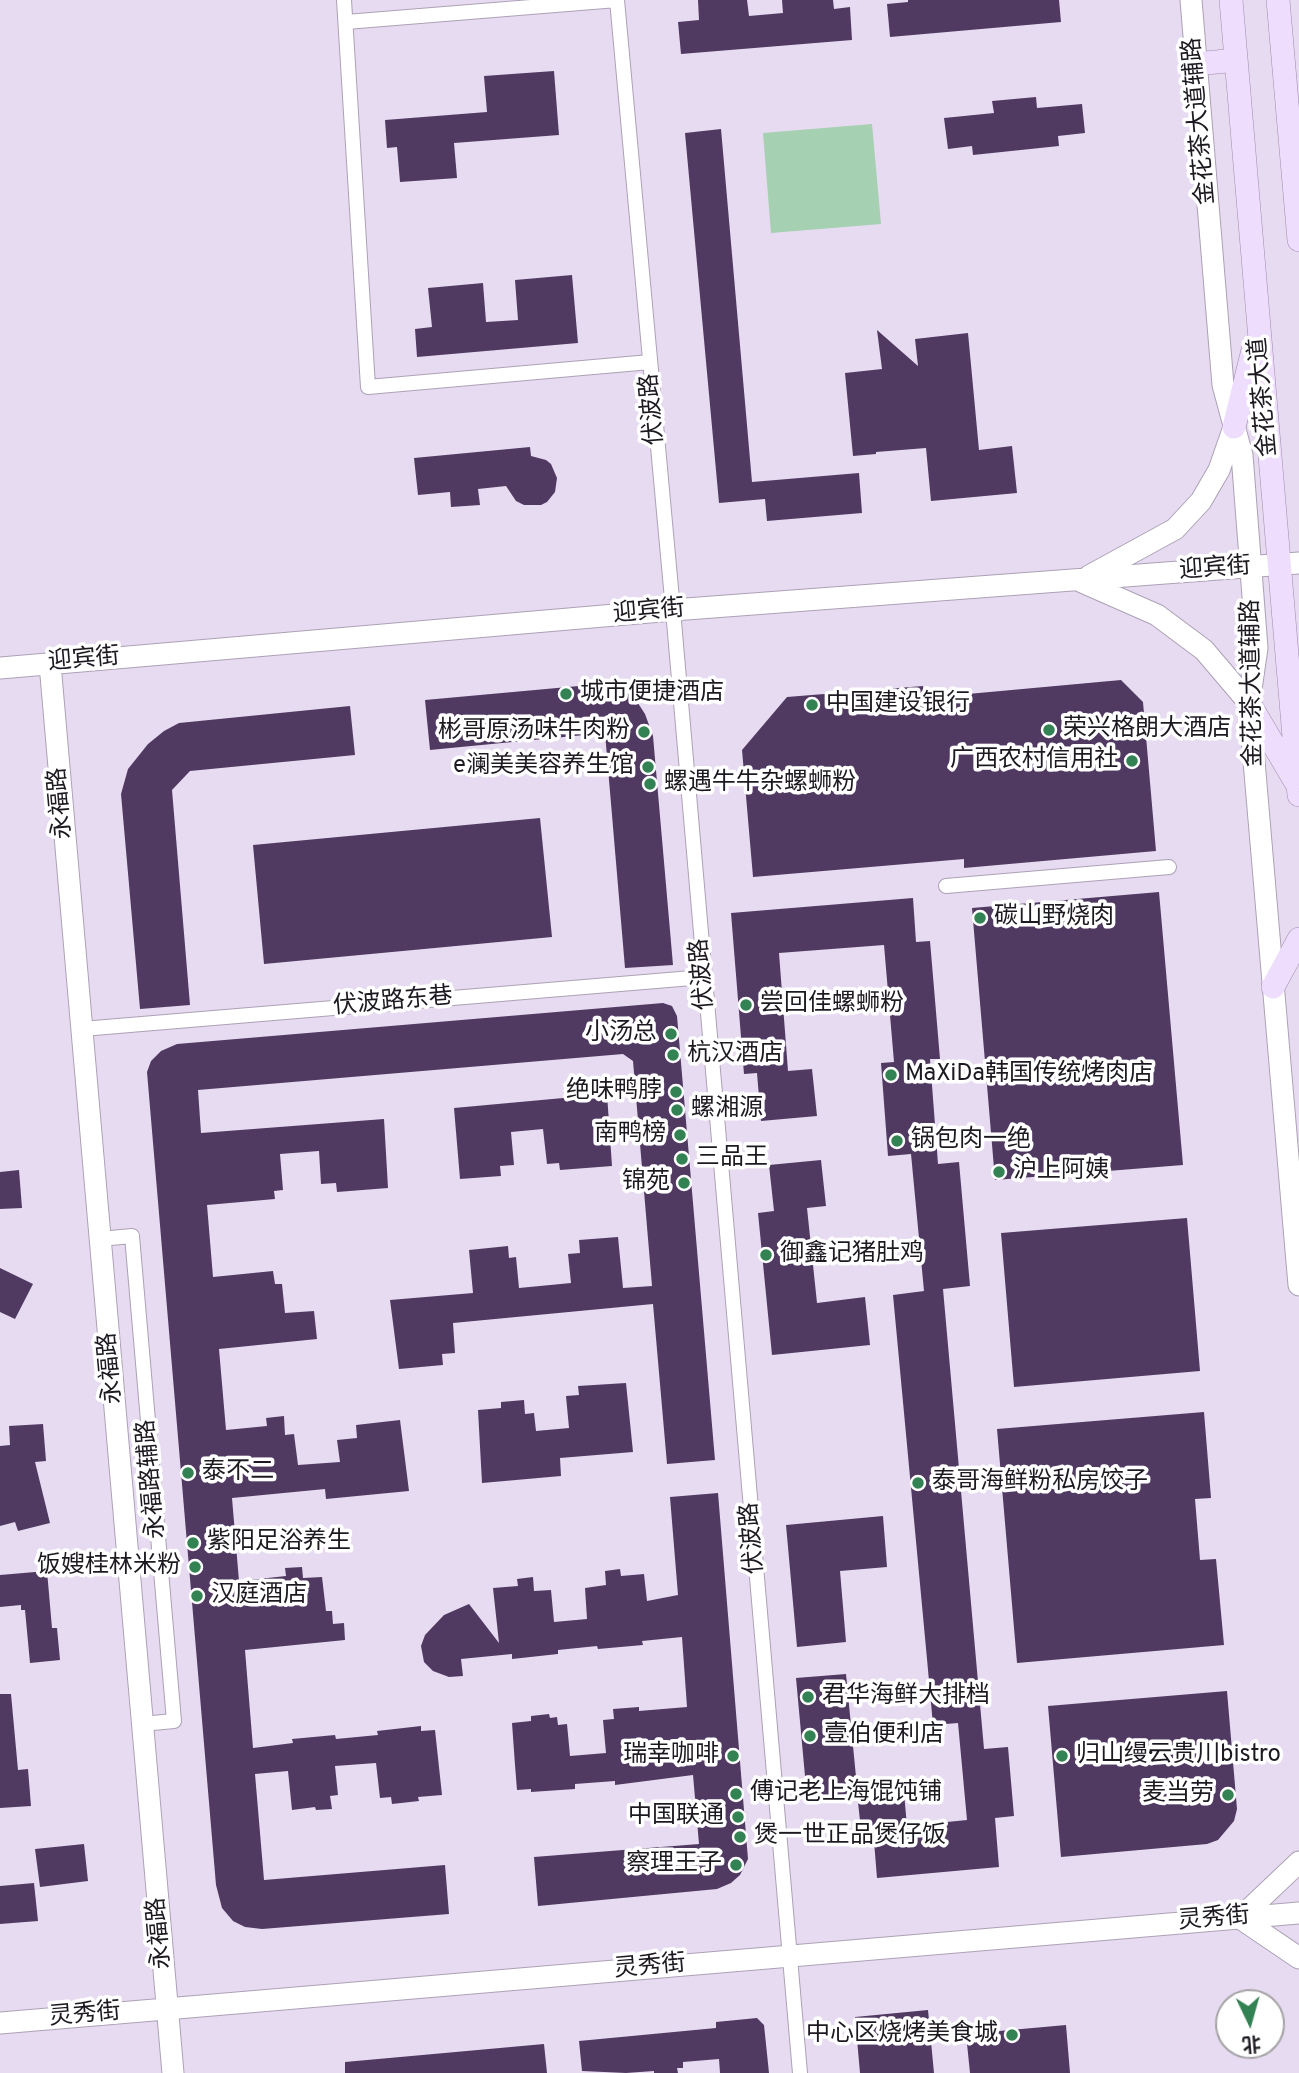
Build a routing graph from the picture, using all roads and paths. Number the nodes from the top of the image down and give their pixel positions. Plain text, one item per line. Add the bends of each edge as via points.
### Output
1 (344, 0) edge
2 (617, 0) edge
3 (1191, 0) edge
4 (1231, 0) edge
5 (1278, 0) edge
6 (346, 22) junction
7 (1236, 60) junction
8 (1196, 64) junction
9 (1295, 143) edge
10 (1299, 240) edge
11 (1259, 326) junction
12 (650, 362) junction
13 (1234, 427) junction
14 (1289, 564) edge
15 (1251, 568) junction
16 (1080, 581) junction
17 (673, 610) junction
18 (50, 664) junction
19 (0, 668) edge
20 (1250, 703) junction
21 (1298, 787) edge
22 (1299, 794) edge
23 (1169, 867) dead end
24 (946, 886) dead end
25 (1299, 939) edge
26 (704, 977) junction
27 (1273, 987) junction
28 (82, 1029) junction
29 (100, 1239) junction
30 (1299, 1285) edge
31 (142, 1724) junction
32 (1299, 1862) edge
33 (1299, 1913) edge
34 (1240, 1918) junction
35 (790, 1956) junction
36 (1299, 1958) edge
37 (167, 2009) junction
38 (0, 2024) edge
39 (173, 2073) edge
40 (800, 2073) edge

1 - 6 street
2 - 6 street
2 - 12 street, 伏波路
3 - 8 main road, 金花茶大道辅路
4 - 7 main road, 金花茶大道
5 - 9 main road
6 - 12 street via 368,387
7 - 8 main road
7 - 11 main road, 金花茶大道
8 - 13 main road, 金花茶大道辅路 via 1223,385
9 - 10 main road
11 - 13 main road
11 - 14 main road, 金花茶大道
12 - 17 street, 伏波路
13 - 15 main road, 金花茶大道辅路 via 1242,455
13 - 16 main road via 1219,470 1201,501 1175,529
14 - 15 main road, 迎宾街
14 - 21 main road, 金花茶大道
15 - 16 main road, 迎宾街
15 - 20 main road, 金花茶大道辅路 via 1257,648
16 - 17 main road, 迎宾街
16 - 20 main road via 1157,615 1204,650
17 - 18 main road, 迎宾街
17 - 26 street, 伏波路
18 - 19 main road, 迎宾街
18 - 28 main road, 永福路
20 - 21 main road
20 - 27 main road, 金花茶大道辅路
21 - 22 main road, 金花茶大道
23 - 24 street
25 - 27 main road
26 - 28 street, 伏波路东巷
26 - 35 street, 伏波路
27 - 30 main road, 金花茶大道辅路
28 - 29 main road, 永福路
29 - 31 main road, 永福路
29 - 31 street, 永福路辅路 via 132,1236 157,1523 174,1721
31 - 37 main road, 永福路
32 - 34 main road
33 - 34 main road, 灵秀街
34 - 35 main road, 灵秀街
34 - 36 main road
35 - 37 main road, 灵秀街
35 - 40 street, 伏波路
37 - 38 main road, 灵秀街
37 - 39 main road, 永福路

